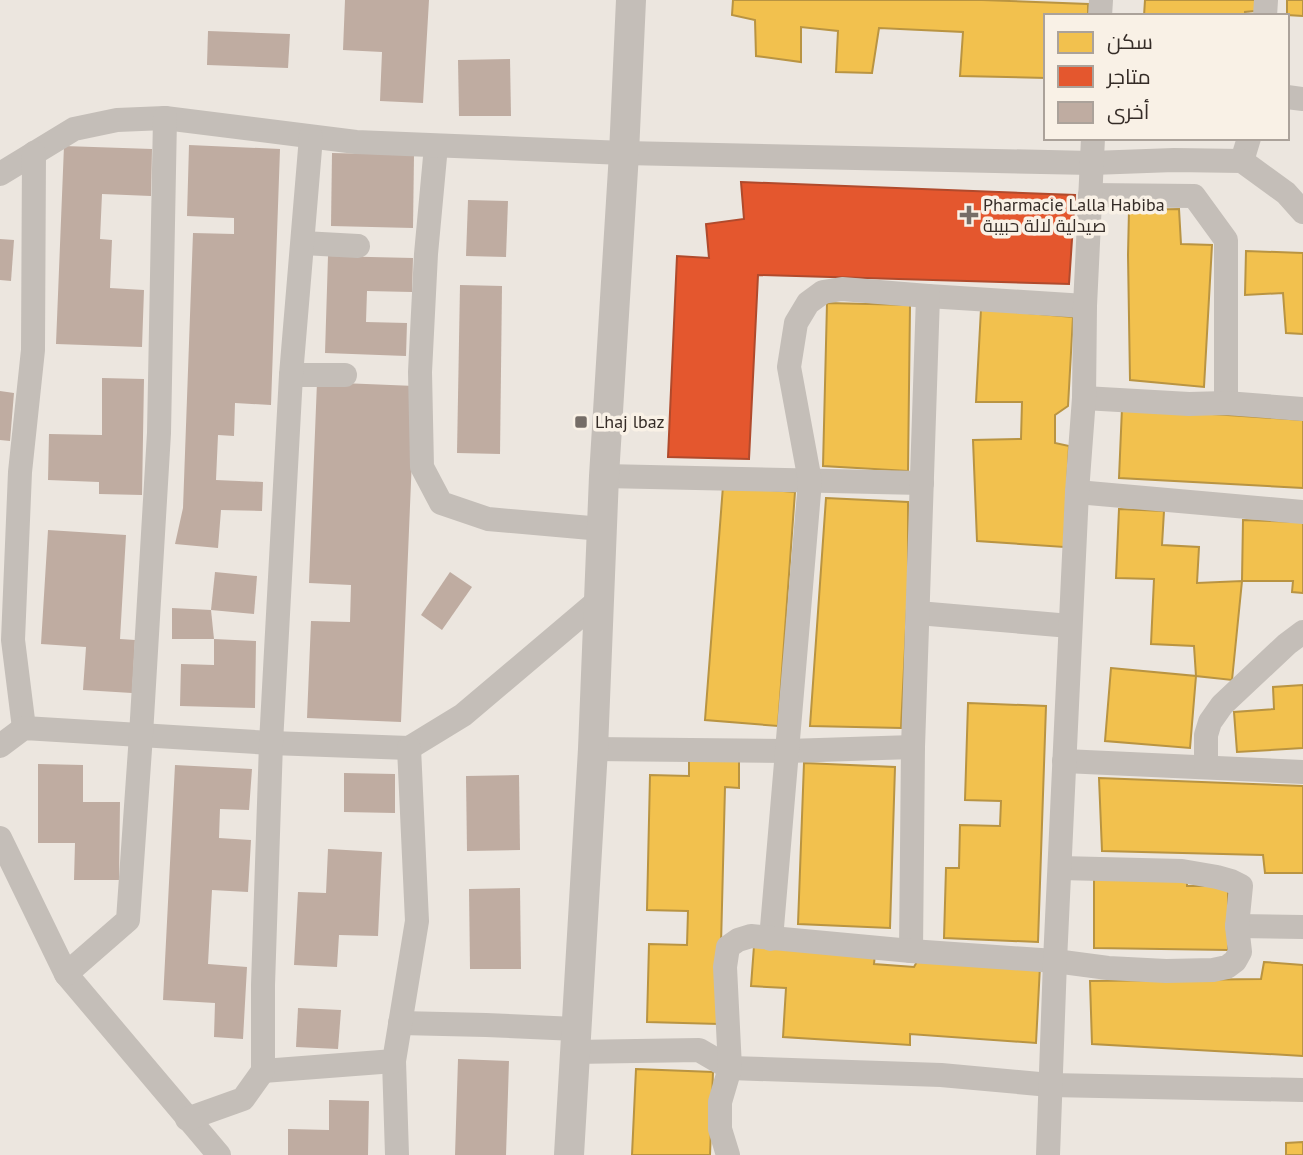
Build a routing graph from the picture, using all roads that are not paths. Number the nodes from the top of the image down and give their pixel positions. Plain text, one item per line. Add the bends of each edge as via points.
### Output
1 (631, 0) edge
2 (165, 118) junction
3 (311, 137) junction
4 (1093, 140) edge
5 (436, 146) junction
6 (1245, 150) edge
7 (34, 153) junction
8 (624, 153) junction
9 (1092, 163) junction
10 (0, 174) edge
11 (1090, 195) junction
12 (1303, 212) edge
13 (303, 243) junction
14 (358, 246) dead end
15 (928, 296) junction
16 (1085, 306) junction
17 (291, 375) junction
18 (345, 375) dead end
19 (1084, 398) junction
20 (1226, 403) junction
21 (1303, 409) edge
22 (10, 471) edge
23 (604, 476) junction
24 (810, 481) junction
25 (922, 483) junction
26 (1077, 492) junction
27 (1303, 512) edge
28 (602, 529) junction
29 (599, 600) junction
30 (918, 612) junction
31 (1070, 626) junction
32 (1303, 632) edge
33 (24, 727) junction
34 (141, 735) junction
35 (271, 743) junction
36 (0, 746) edge
37 (913, 747) junction
38 (409, 748) junction
39 (593, 749) junction
40 (788, 751) junction
41 (1064, 761) junction
42 (1206, 767) junction
43 (1303, 772) edge
44 (0, 838) edge
45 (1060, 868) junction
46 (1237, 926) junction
47 (1303, 927) edge
48 (771, 939) junction
49 (911, 951) junction
50 (1055, 961) junction
51 (66, 974) junction
52 (400, 1023) junction
53 (575, 1041) junction
54 (394, 1061) junction
55 (730, 1068) junction
56 (263, 1071) junction
57 (1050, 1085) junction
58 (1303, 1090) edge
59 (187, 1119) junction
60 (219, 1155) edge
61 (397, 1155) edge
62 (569, 1155) edge
63 (728, 1155) edge
64 (1048, 1155) edge

1 - 8 street
2 - 3 street
2 - 7 street via 117,120 74,129
2 - 34 street via 159,433
3 - 5 street
3 - 13 street
4 - 9 street
5 - 8 street
5 - 28 street via 420,372 422,467 441,503 488,519
6 - 9 street via 1174,160
6 - 12 street
7 - 10 street
7 - 22 street via 33,351
8 - 9 street
8 - 23 street
9 - 11 street
11 - 16 street
11 - 20 street via 1194,196 1226,240
13 - 14 street
13 - 17 street
15 - 16 street
15 - 24 street via 842,289 823,292 807,303 796,323 789,367
15 - 25 street
16 - 19 street
17 - 18 street
17 - 35 street
19 - 20 street
19 - 26 street
20 - 21 street
22 - 33 street via 13,640
23 - 24 street
23 - 28 street
24 - 25 street
24 - 40 street
25 - 30 street
26 - 27 street
26 - 31 street
28 - 29 street
29 - 38 street via 463,715
29 - 39 street
30 - 31 street
30 - 37 street
31 - 41 street
32 - 42 street via 1222,705 1206,735
33 - 34 street
33 - 36 street
34 - 35 street
34 - 51 street via 128,920
35 - 38 street
35 - 56 street
37 - 40 street
37 - 49 street
38 - 52 street via 417,921
39 - 40 street
39 - 53 street
40 - 48 street
41 - 42 street
41 - 45 street
42 - 43 street
44 - 51 street
45 - 46 street via 1182,870 1231,881 1241,886
45 - 50 street
46 - 47 street
46 - 50 street via 1240,952 1227,967 1213,970 1108,968
48 - 49 street
48 - 55 street via 751,936 729,947 725,967
49 - 50 street
50 - 57 street
51 - 59 street
52 - 53 street via 486,1025
52 - 54 street
53 - 55 street via 699,1050
53 - 62 street
54 - 56 street
54 - 61 street
55 - 57 street via 941,1074
55 - 63 street via 720,1102 720,1129
56 - 59 street via 243,1099
57 - 58 street
57 - 64 street
59 - 60 street

